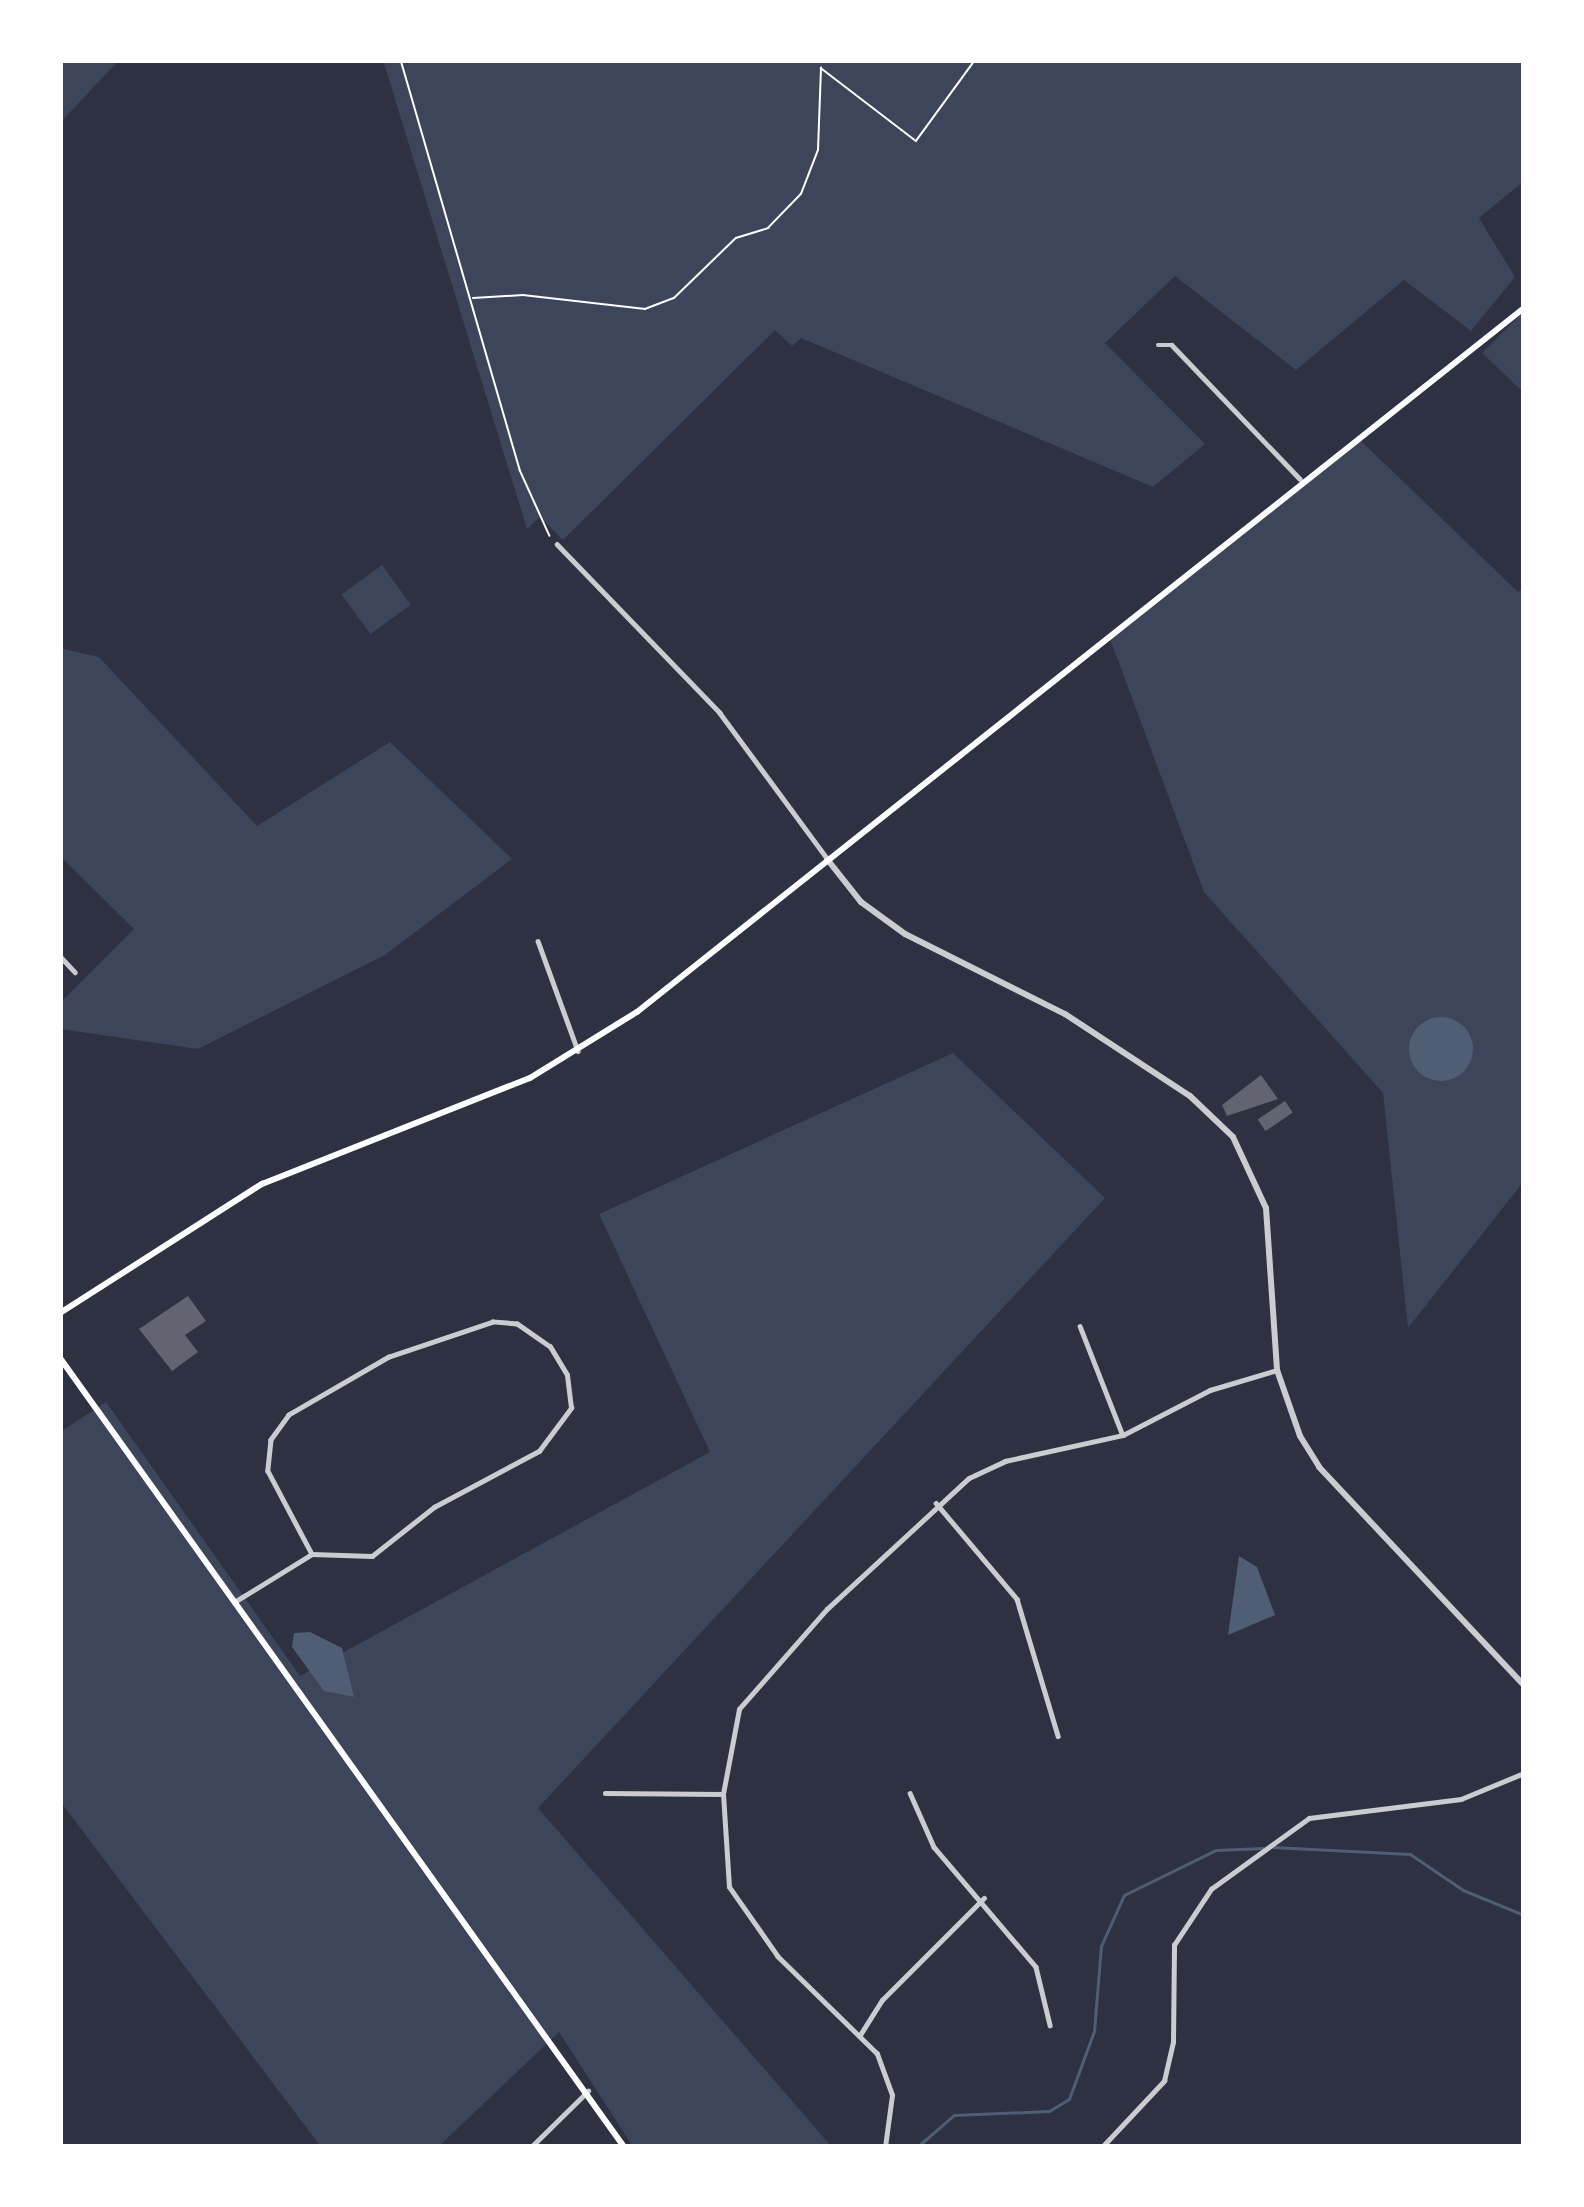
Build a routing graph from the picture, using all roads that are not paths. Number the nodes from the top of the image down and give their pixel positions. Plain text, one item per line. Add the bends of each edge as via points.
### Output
1 (1524, 308) edge
2 (1158, 345) dead end
3 (1300, 478) junction
4 (557, 544) road end
5 (827, 859) junction
6 (538, 940) dead end
7 (60, 956) edge
8 (75, 971) dead end
9 (578, 1051) junction
10 (60, 1312) edge
11 (1080, 1327) dead end
12 (60, 1358) edge
13 (1276, 1370) junction
14 (1123, 1435) junction
15 (260, 1437) dead end
16 (271, 1441) junction
17 (936, 1504) junction
18 (312, 1554) junction
19 (236, 1600) junction
20 (1524, 1685) edge
21 (1058, 1736) dead end
22 (1524, 1773) edge
23 (605, 1793) dead end
24 (910, 1793) dead end
25 (723, 1794) junction
26 (984, 1898) junction
27 (1050, 2025) dead end
28 (859, 2036) junction
29 (588, 2091) junction
30 (531, 2147) edge
31 (624, 2147) edge
32 (885, 2147) edge
33 (1102, 2147) edge

1 - 3 main road
2 - 3 street via 1172,345
3 - 5 main road
4 - 5 street via 720,713
5 - 9 main road
5 - 13 street via 861,902 905,934 1065,1014 1190,1096 1233,1137 1266,1208
6 - 9 street
7 - 8 street
9 - 10 main road via 530,1078 262,1184
11 - 14 street
12 - 19 main road
13 - 14 street via 1210,1390
13 - 20 street via 1319,1467
14 - 17 street via 1005,1461
15 - 16 street
16 - 18 street via 273,1486
16 - 18 street via 290,1415 350,1376 494,1322 528,1329 567,1375 571,1408 539,1451 434,1507 372,1556
17 - 21 street via 1017,1599
17 - 25 street via 756,1683 730,1737
18 - 19 street
19 - 29 main road
22 - 33 street via 1460,1798 1309,1818 1211,1889 1174,1945 1173,2042 1164,2081
23 - 25 street
24 - 26 street via 934,1847
25 - 28 street via 723,1862 738,1907
26 - 27 street via 1036,1967
26 - 28 street via 882,2000
28 - 32 street via 877,2054 892,2095
29 - 30 street
29 - 31 main road

